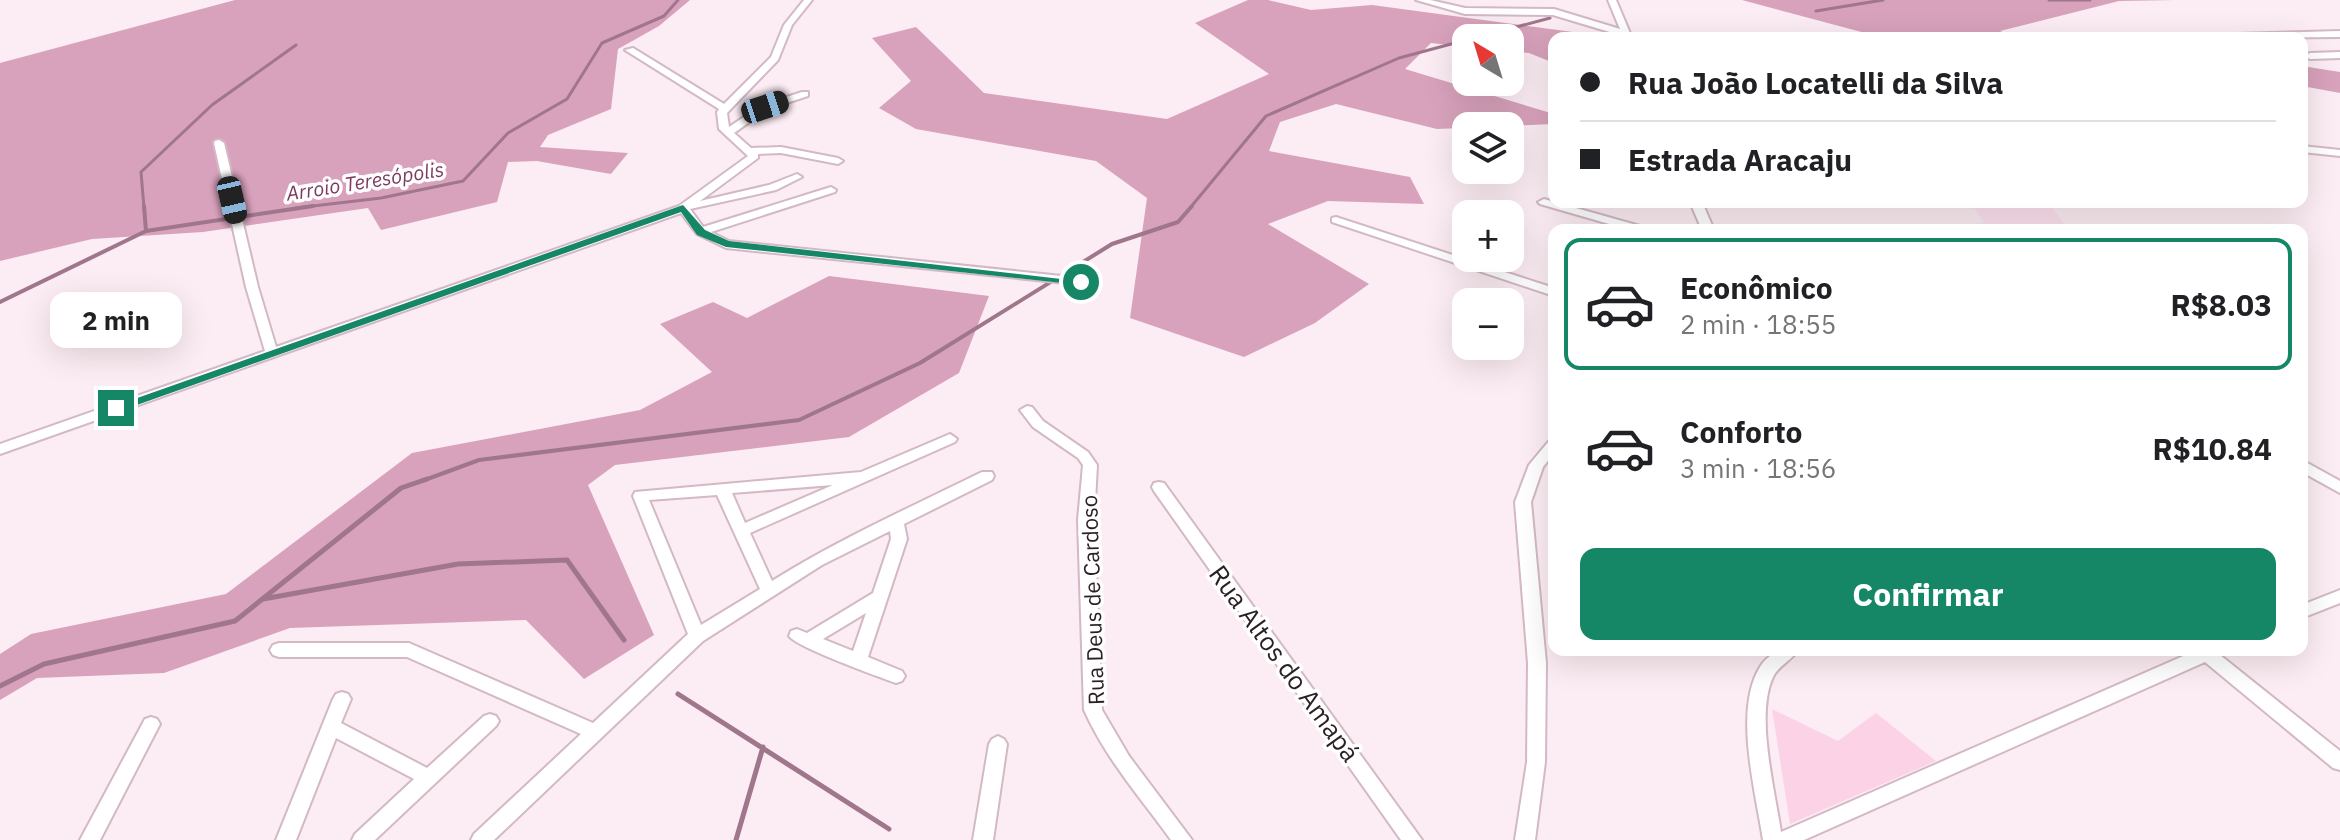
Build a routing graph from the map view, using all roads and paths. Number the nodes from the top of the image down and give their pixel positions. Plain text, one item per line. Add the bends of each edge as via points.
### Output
1 (808, 0) edge
2 (1420, 0) edge
3 (1612, 0) edge
4 (1615, 32) edge
5 (1625, 32) edge
6 (2340, 34) edge
7 (2308, 35) edge
8 (630, 50) dead end
9 (2340, 55) edge
10 (2310, 56) dead end
11 (805, 94) dead end
12 (725, 109) junction
13 (728, 132) junction
14 (219, 143) dead end
15 (2308, 150) edge
16 (752, 151) junction
17 (2340, 153) edge
18 (838, 161) dead end
19 (797, 177) dead end
20 (831, 190) dead end
21 (1544, 202) dead end
22 (1548, 203) edge
23 (683, 208) junction
24 (1565, 208) edge
25 (1336, 220) dead end
26 (1622, 224) edge
27 (701, 232) junction
28 (1081, 282) dead end
29 (1548, 290) edge
30 (272, 354) junction
31 (1027, 410) dead end
32 (950, 439) dead end
33 (0, 449) edge
34 (1548, 451) edge
35 (2308, 469) edge
36 (987, 476) dead end
37 (863, 477) junction
38 (1159, 487) dead end
39 (722, 488) junction
40 (2340, 488) edge
41 (896, 520) junction
42 (743, 530) junction
43 (768, 589) junction
44 (2340, 596) edge
45 (879, 597) junction
46 (2308, 609) edge
47 (697, 636) junction
48 (279, 650) dead end
49 (1782, 656) edge
50 (2201, 656) edge
51 (2215, 656) edge
52 (858, 662) junction
53 (896, 676) dead end
54 (342, 699) dead end
55 (490, 721) dead end
56 (151, 724) dead end
57 (332, 727) junction
58 (593, 731) junction
59 (998, 744) dead end
60 (2340, 762) edge
61 (429, 778) junction
62 (90, 840) edge
63 (286, 840) edge
64 (362, 840) edge
65 (481, 840) edge
66 (983, 840) edge
67 (1182, 840) edge
68 (1412, 840) edge
69 (1525, 840) edge
70 (1773, 840) edge
71 (1783, 840) edge

1 - 12 street via 788,25 775,58
2 - 4 street via 1465,11 1554,12
3 - 5 street
6 - 7 street
8 - 12 street
9 - 10 street
11 - 13 street via 765,107
12 - 13 street
13 - 16 street
14 - 30 street
15 - 17 street
16 - 18 street via 781,150
16 - 23 street via 754,156
19 - 23 street via 772,188
20 - 27 street
21 - 22 street
23 - 27 street
23 - 30 street
24 - 26 street
25 - 29 street
27 - 28 street via 752,248
30 - 33 street
31 - 67 street, Rua Deus de Cardoso via 1090,465 1086,520 1093,710 1116,754
32 - 37 street
34 - 69 street via 1536,465 1523,502 1537,663 1536,762
35 - 40 street
36 - 41 street
37 - 39 street
37 - 42 street
38 - 68 street, Rua Altos do Amapá
39 - 42 street
39 - 47 street via 640,496
41 - 43 street
41 - 45 street via 899,539
42 - 43 street
43 - 47 street
44 - 46 street
45 - 52 street
45 - 52 street via 802,638
47 - 58 street
48 - 58 street via 409,650
49 - 70 street via 1767,670 1759,692 1759,736
50 - 71 street
51 - 60 street
52 - 53 street
54 - 57 street
55 - 61 street
56 - 62 street
57 - 61 street
57 - 63 street
58 - 65 street
59 - 66 street
61 - 64 street

